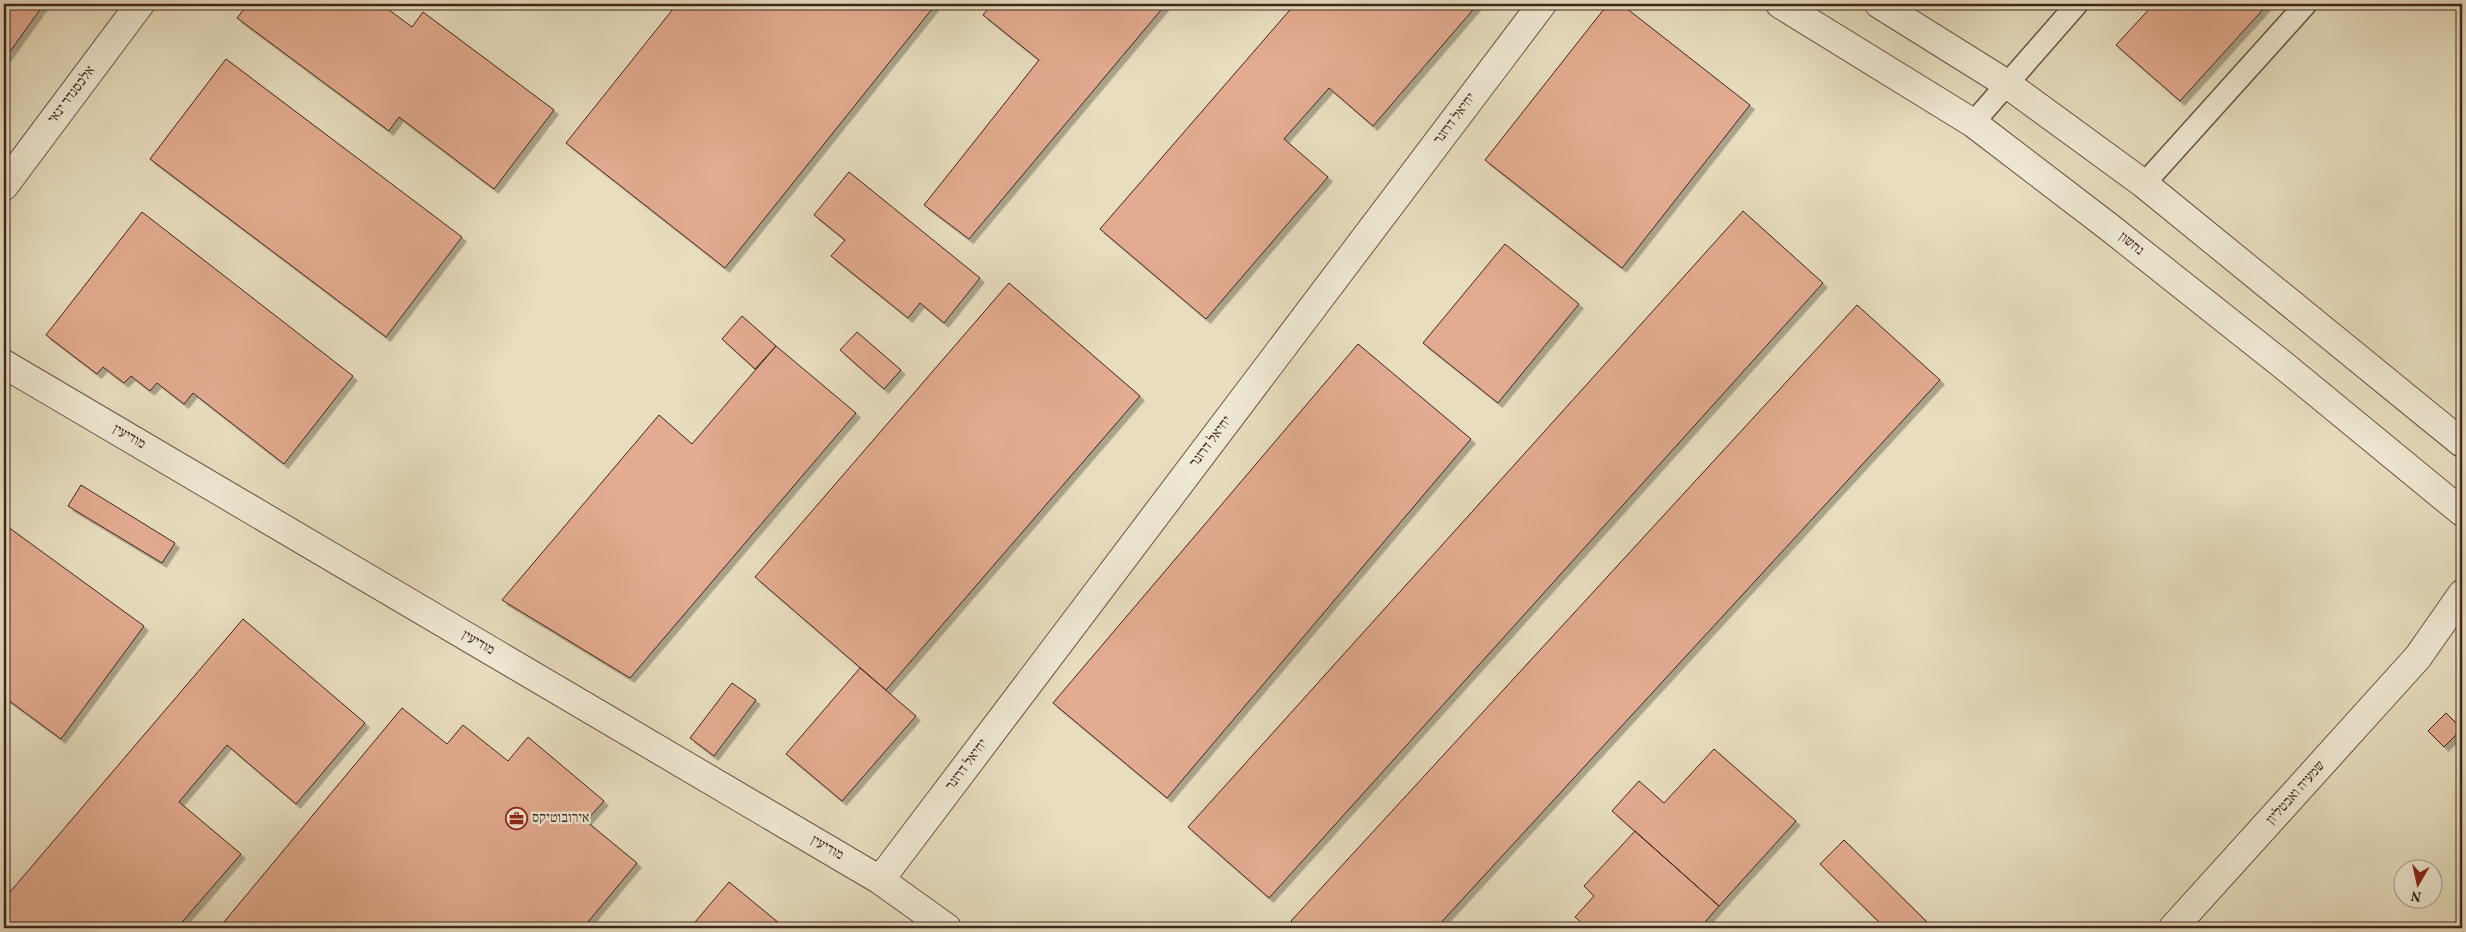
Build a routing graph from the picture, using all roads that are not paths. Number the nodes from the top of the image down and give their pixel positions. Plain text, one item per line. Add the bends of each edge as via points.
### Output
1 (140, 4) edge
2 (1542, 4) edge
3 (1780, 4) edge
4 (1879, 4) edge
5 (2077, 4) edge
6 (2306, 4) edge
7 (2007, 84) junction
8 (1973, 123) junction
9 (2144, 184) junction
10 (4, 186) edge
11 (4, 364) edge
12 (2462, 443) edge
13 (2462, 512) edge
14 (2462, 594) edge
15 (2462, 629) edge
16 (2418, 658) junction
17 (880, 880) junction
18 (947, 928) edge
19 (2173, 928) edge

1 - 10 street, אלכסנדר ינאי
2 - 17 street, יחיאל דרזנר
3 - 8 street, נחשון
4 - 7 street
5 - 7 lane
6 - 9 lane
7 - 8 lane
7 - 9 street
8 - 13 street, נחשון via 2117,232
9 - 12 street
11 - 17 street, מודיעין
14 - 16 street, שמעיה ואבטליון
15 - 16 street, שמעיה ואבטליון
16 - 19 street, שמעיה ואבטליון
17 - 18 street, מודיעין

